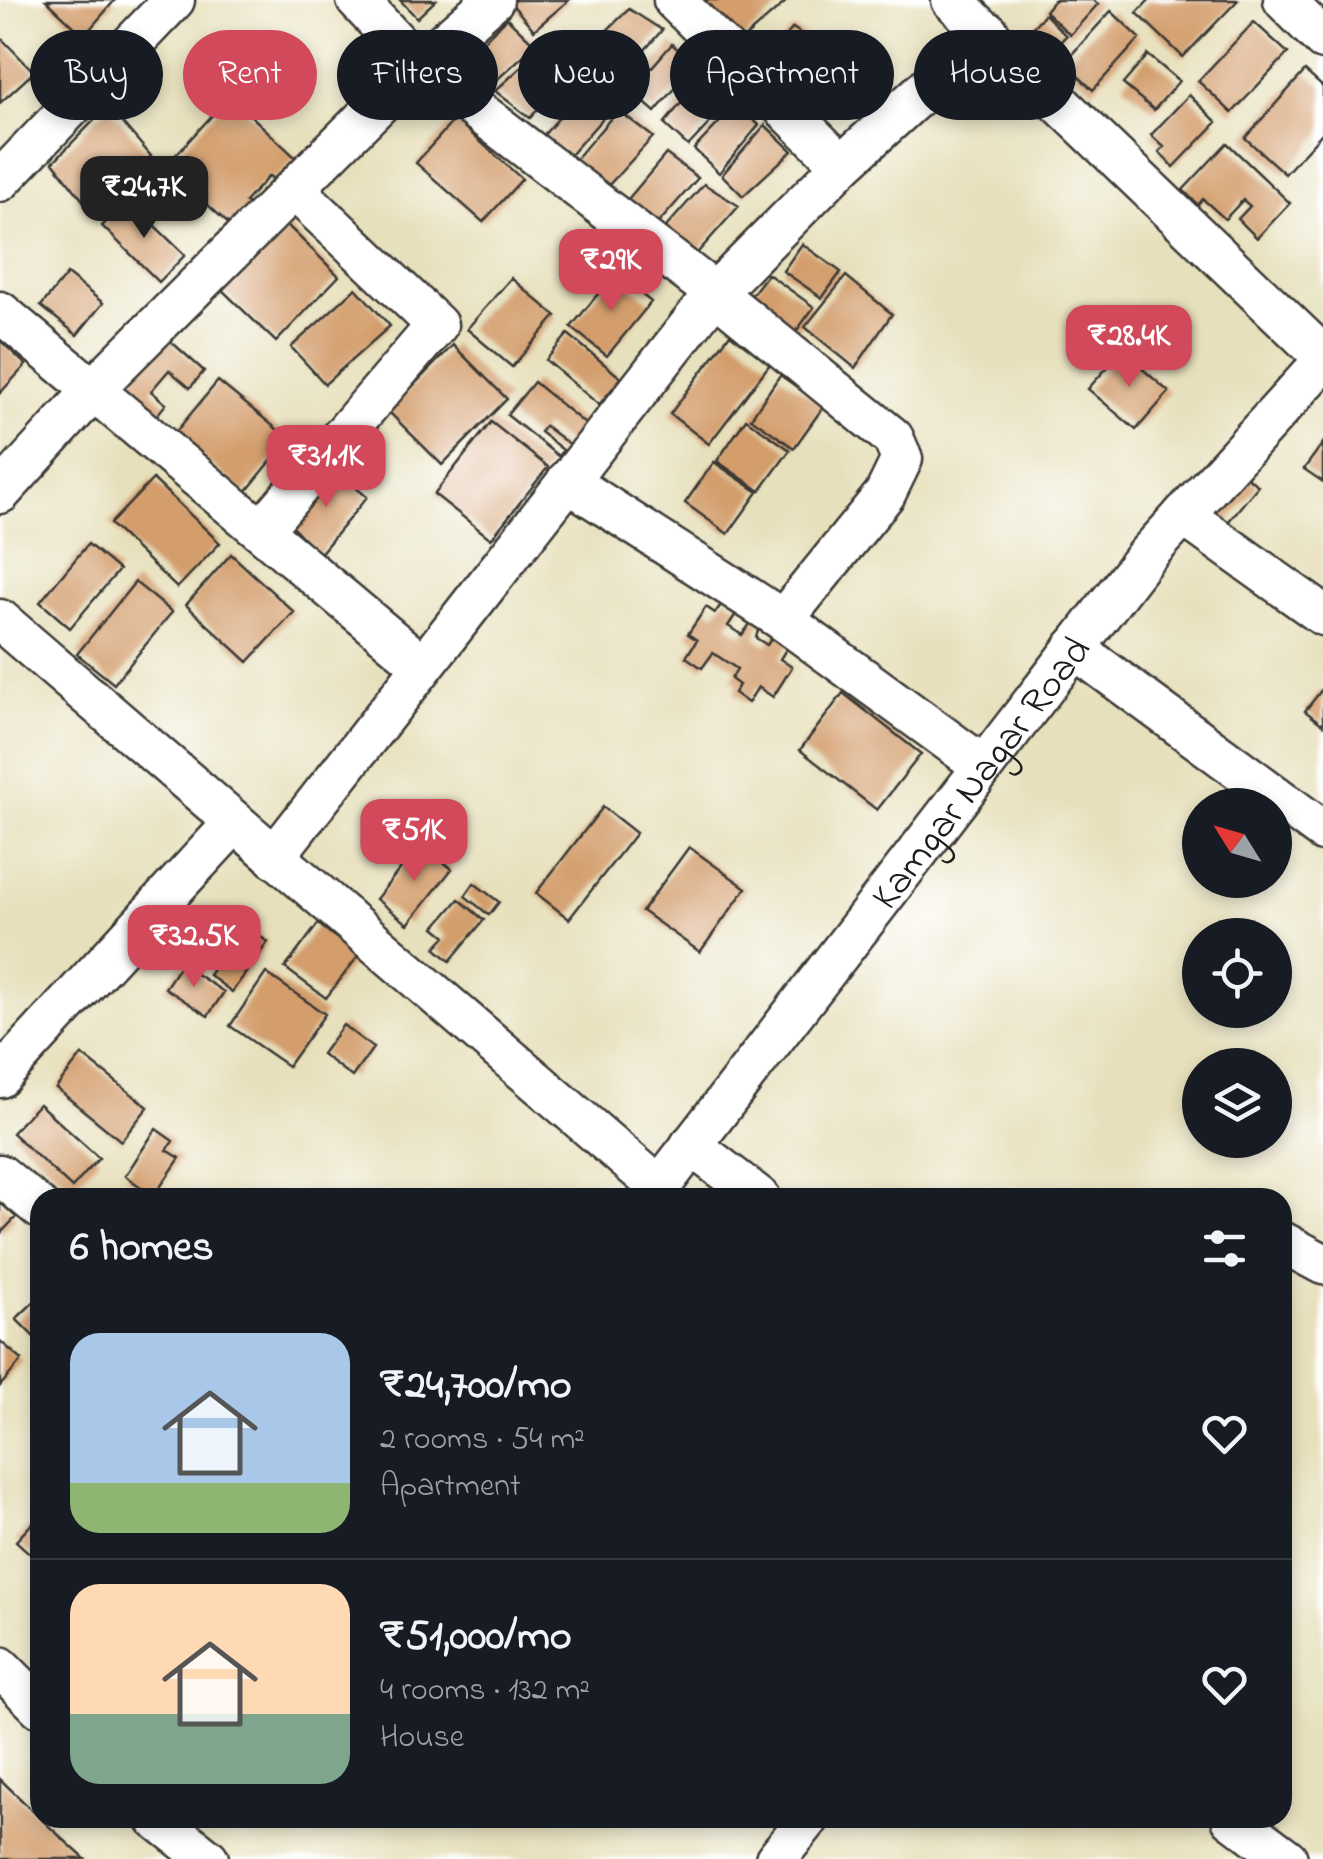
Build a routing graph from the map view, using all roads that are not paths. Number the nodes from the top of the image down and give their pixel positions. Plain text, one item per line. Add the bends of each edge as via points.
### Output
1 (174, 0) edge
2 (357, 0) edge
3 (493, 0) edge
4 (674, 0) edge
5 (952, 0) edge
6 (1284, 0) edge
7 (385, 30) edge
8 (458, 30) edge
9 (986, 30) edge
10 (1323, 39) edge
11 (914, 99) edge
12 (1076, 118) edge
13 (363, 120) edge
14 (490, 120) edge
15 (842, 164) junction
16 (0, 181) edge
17 (294, 189) junction
18 (715, 292) junction
19 (0, 312) edge
20 (1323, 359) edge
21 (96, 389) junction
22 (567, 481) junction
23 (0, 493) edge
24 (1183, 515) junction
25 (262, 530) junction
26 (1323, 615) edge
27 (0, 620) edge
28 (784, 620) junction
29 (1074, 648) junction
30 (424, 666) junction
31 (983, 766) junction
32 (234, 823) junction
33 (1323, 831) edge
34 (274, 858) junction
35 (0, 1077) edge
36 (691, 1145) junction
37 (0, 1174) edge
38 (650, 1188) edge
39 (658, 1188) edge
40 (747, 1188) edge
41 (30, 1200) edge
42 (1292, 1247) edge
43 (1323, 1264) edge
44 (0, 1667) edge
45 (30, 1697) edge
46 (169, 1828) edge
47 (800, 1828) edge
48 (1245, 1828) edge
49 (208, 1859) edge
50 (776, 1859) edge
51 (1286, 1859) edge

1 - 16 street
2 - 7 street
3 - 8 street
4 - 15 street
5 - 9 street
6 - 10 street
11 - 15 street
12 - 20 street
13 - 17 street
14 - 18 street
15 - 18 street
17 - 21 street
17 - 25 street via 437,325
18 - 22 street
18 - 28 street via 893,438 902,459 886,494
19 - 21 street
20 - 24 street, Kamgar Nagar Road
21 - 23 street
21 - 25 street
22 - 28 street
22 - 30 street
24 - 26 street
24 - 29 street, Kamgar Nagar Road
25 - 30 street
27 - 32 street
28 - 31 street
29 - 31 street, Kamgar Nagar Road
29 - 33 street
30 - 34 street
31 - 36 street, Kamgar Nagar Road
32 - 34 street
32 - 35 street
34 - 38 street
36 - 39 street, Kamgar Nagar Road
36 - 40 street
37 - 41 street
42 - 43 street
44 - 45 street
46 - 49 street
47 - 50 street
48 - 51 street

